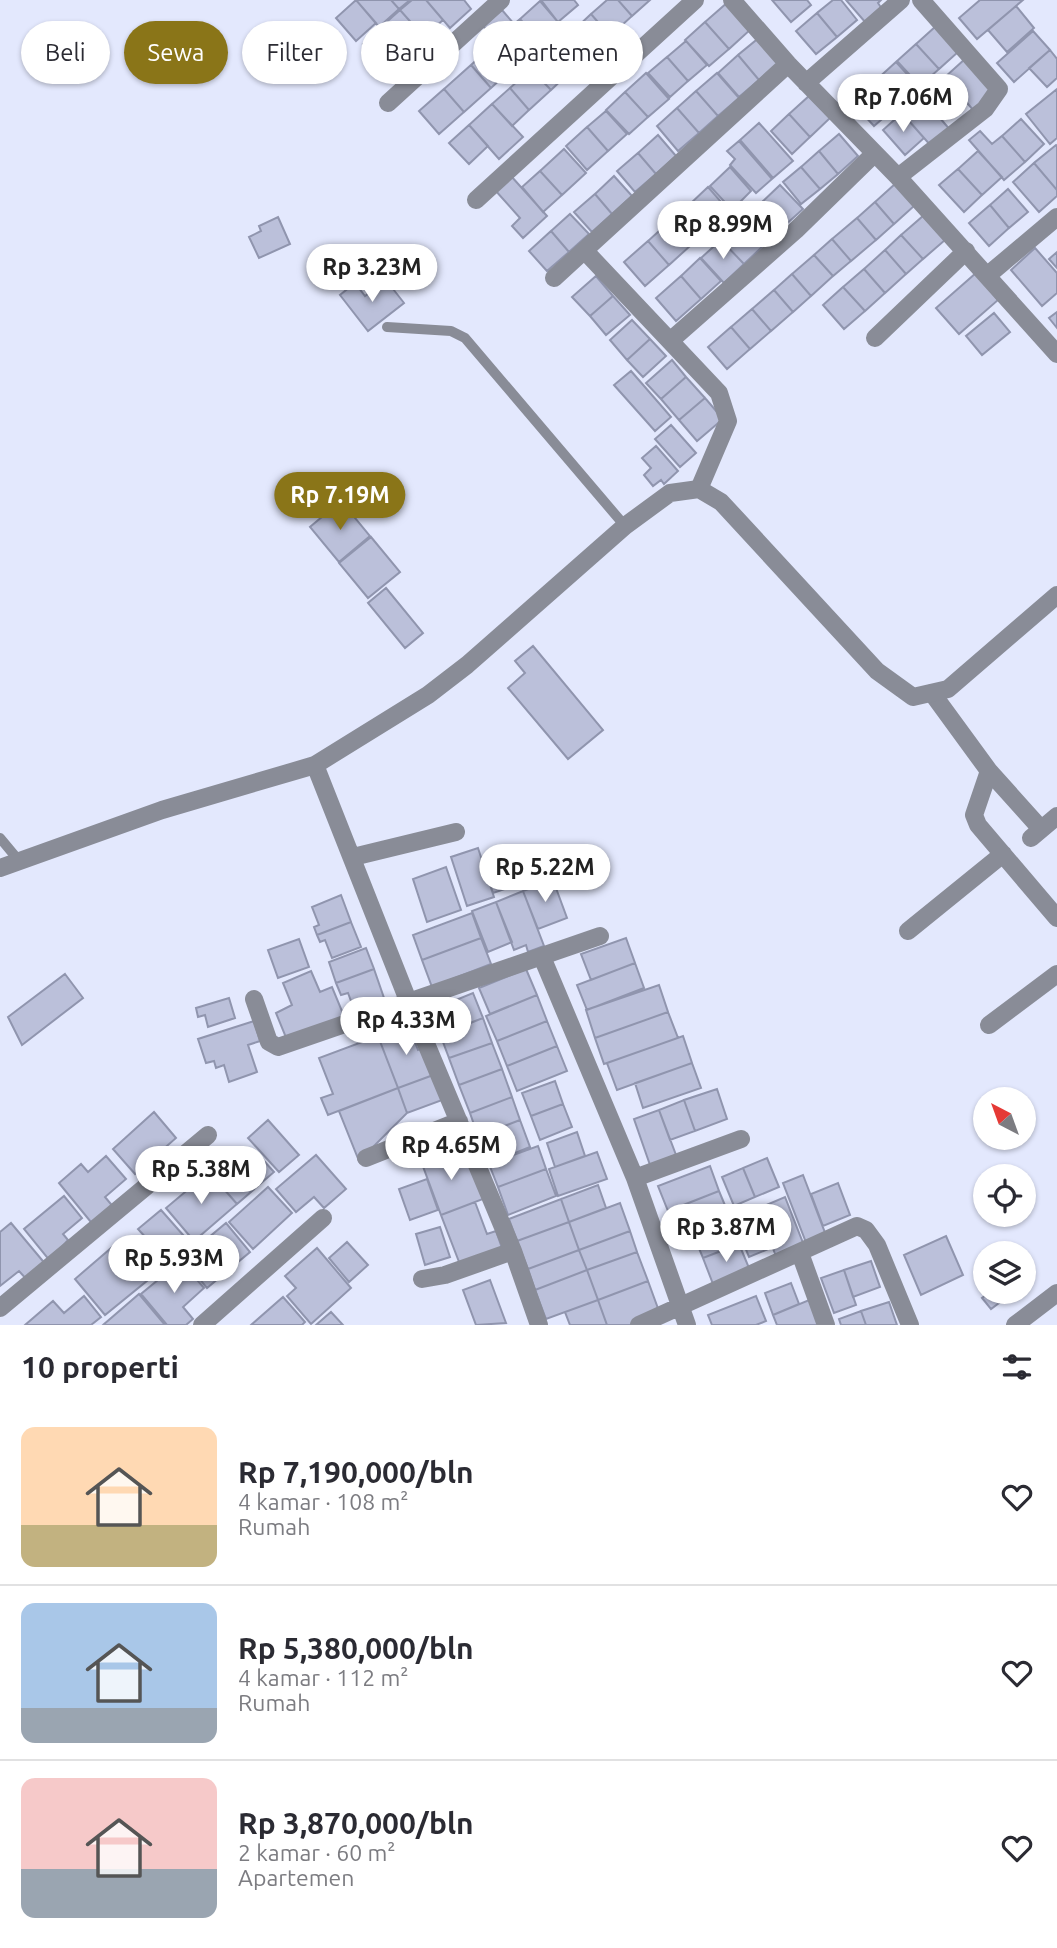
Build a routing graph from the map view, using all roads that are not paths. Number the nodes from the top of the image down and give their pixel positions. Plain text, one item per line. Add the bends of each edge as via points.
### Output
1 (500, 0) edge
2 (695, 0) edge
3 (732, 0) edge
4 (901, 0) edge
5 (921, 0) edge
6 (788, 64) junction
7 (806, 83) junction
8 (388, 103) dead end
9 (874, 154) junction
10 (898, 177) junction
11 (476, 200) dead end
12 (1057, 217) edge
13 (585, 251) junction
14 (966, 251) junction
15 (988, 275) junction
16 (554, 278) dead end
17 (387, 327) dead end
18 (875, 338) dead end
19 (670, 341) junction
20 (1057, 354) edge
21 (699, 488) junction
22 (625, 526) junction
23 (1057, 595) edge
24 (932, 693) junction
25 (315, 765) junction
26 (989, 771) junction
27 (1057, 816) edge
28 (456, 832) dead end
29 (0, 838) edge
30 (1003, 854) junction
31 (353, 857) junction
32 (20, 862) junction
33 (0, 868) edge
34 (1057, 918) edge
35 (908, 931) dead end
36 (600, 936) dead end
37 (542, 957) junction
38 (1057, 974) edge
39 (254, 999) dead end
40 (409, 1003) junction
41 (989, 1026) dead end
42 (459, 1121) junction
43 (208, 1135) dead end
44 (741, 1139) dead end
45 (366, 1158) dead end
46 (635, 1178) junction
47 (323, 1218) dead end
48 (513, 1251) junction
49 (800, 1253) junction
50 (422, 1279) dead end
51 (1057, 1293) edge
52 (680, 1307) junction
53 (0, 1308) edge
54 (1025, 1322) edge
55 (202, 1325) edge
56 (539, 1325) edge
57 (639, 1325) edge
58 (687, 1325) edge
59 (826, 1325) edge
60 (910, 1325) edge

1 - 8 street
2 - 11 street
3 - 6 street
4 - 7 street
5 - 10 street via 999,89 985,109
6 - 7 street
6 - 13 street
7 - 9 street
9 - 10 street
9 - 19 street
10 - 14 street
12 - 15 street
13 - 16 street
13 - 19 street
14 - 15 street
14 - 18 street
15 - 20 street
17 - 22 lane via 451,331 465,338
19 - 21 street via 719,393 727,421
21 - 22 street via 670,493
21 - 24 street via 721,502 877,671 913,697
22 - 25 street via 467,665 428,695
23 - 24 street via 948,689
24 - 26 street
25 - 31 street
25 - 32 street via 162,810
26 - 27 street via 1036,833
26 - 30 street via 974,815
28 - 31 street
29 - 32 lane
30 - 34 street
30 - 35 street
31 - 40 street
32 - 33 street
36 - 37 street
37 - 40 street
37 - 46 street
38 - 41 street
39 - 40 street via 269,1042 278,1047
40 - 42 street
42 - 45 street
42 - 48 street
43 - 53 street
44 - 46 street
46 - 52 street
47 - 55 street
48 - 50 street
48 - 56 street
49 - 52 street
49 - 59 street
49 - 60 street via 857,1226 866,1230 877,1245
51 - 54 street
52 - 57 street
52 - 58 street

